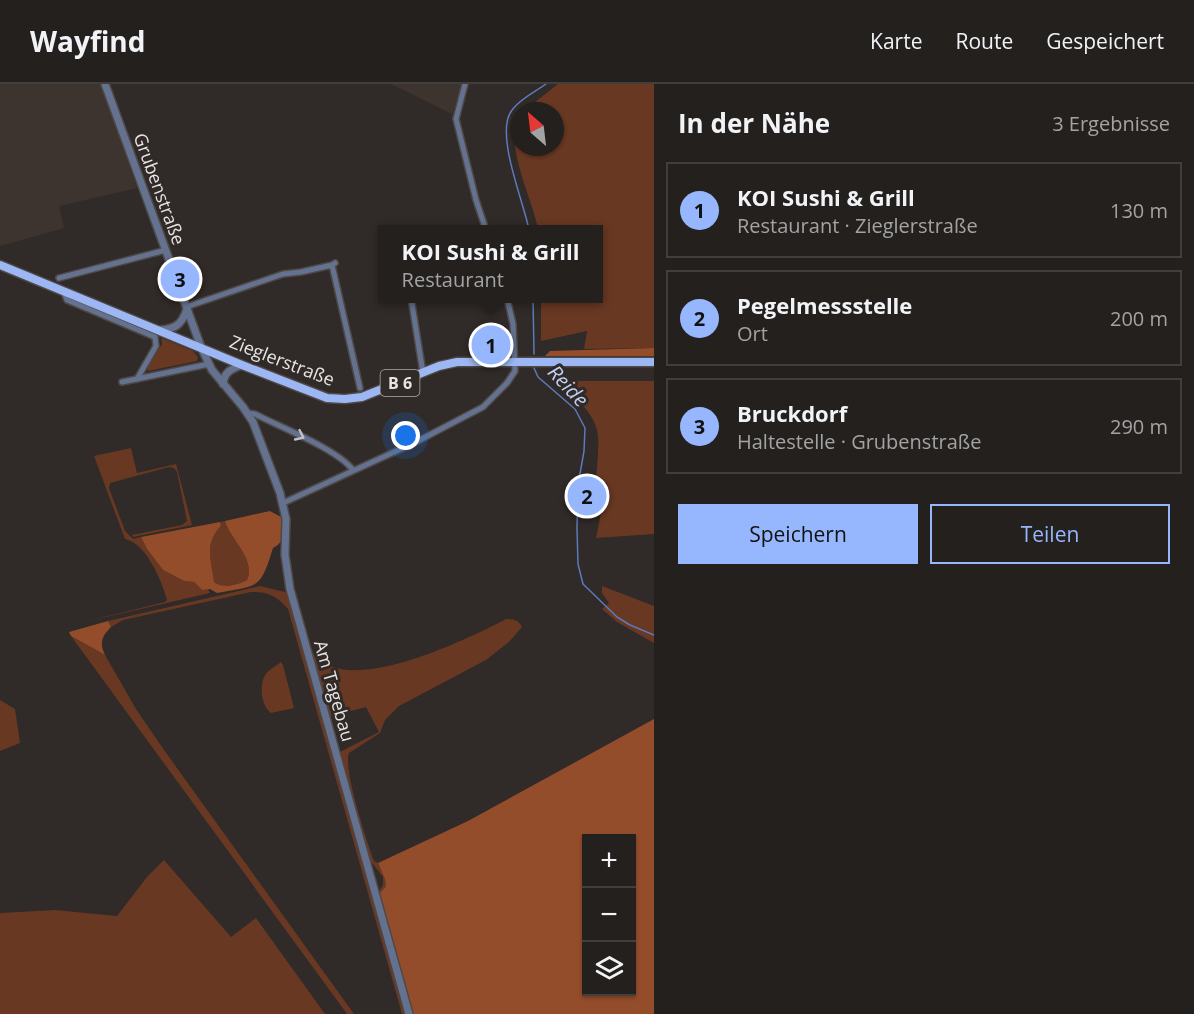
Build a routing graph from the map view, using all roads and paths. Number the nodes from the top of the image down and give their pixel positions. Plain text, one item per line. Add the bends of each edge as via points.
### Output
1 (105, 84) edge
2 (465, 84) edge
3 (484, 225) edge
4 (166, 250) junction
5 (0, 265) edge
6 (59, 278) dead end
7 (412, 303) edge
8 (508, 303) edge
9 (187, 308) junction
10 (158, 334) junction
11 (201, 347) junction
12 (514, 361) junction
13 (654, 362) edge
14 (209, 364) junction
15 (242, 365) junction
16 (423, 373) junction
17 (137, 379) junction
18 (122, 382) dead end
19 (223, 384) junction
20 (360, 388) dead end
21 (247, 412) junction
22 (353, 470) junction
23 (284, 502) junction
24 (409, 1014) edge

1 - 4 street, Grubenstraße
2 - 3 street via 456,119
4 - 6 street
4 - 9 street, Grubenstraße
5 - 10 main road, Zieglerstraße / B 6
7 - 16 street
8 - 12 street
9 - 10 street via 179,325
9 - 11 street, Grubenstraße
9 - 20 street via 283,274 334,264
10 - 11 main road, Zieglerstraße / B 6
10 - 17 street via 156,346
11 - 14 street, Am Tagebau
11 - 15 main road, Zieglerstraße / B 6
12 - 13 main road, Zieglerstraße / B 6
12 - 16 main road, Zieglerstraße / B 6 via 457,362
12 - 22 street via 515,371 500,392 477,412
14 - 17 street
14 - 19 street, Am Tagebau
15 - 16 main road, Zieglerstraße / B 6 via 317,395 345,399 376,392
15 - 19 street via 225,374
17 - 18 street
19 - 21 street, Am Tagebau
21 -> 22 street via 322,447
21 - 23 street, Am Tagebau
22 - 23 street
23 - 24 street, Am Tagebau via 290,589

